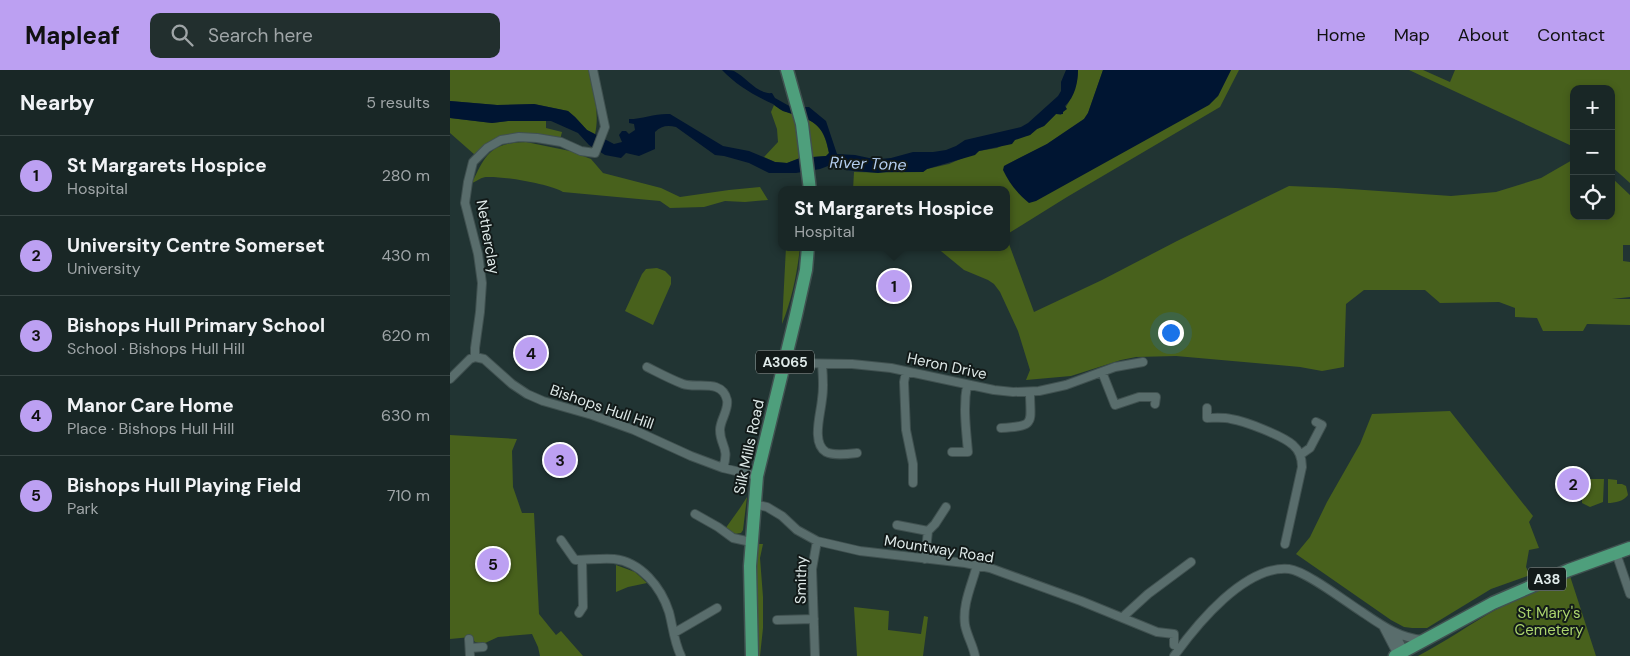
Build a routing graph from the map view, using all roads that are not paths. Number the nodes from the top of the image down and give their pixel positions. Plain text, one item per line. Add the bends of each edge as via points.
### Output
1 (593, 70) edge
2 (787, 70) edge
3 (809, 184) edge
4 (808, 251) edge
5 (475, 357) junction
6 (785, 361) junction
7 (1143, 362) dead end
8 (822, 364) junction
9 (665, 366) dead end
10 (647, 367) dead end
11 (906, 372) junction
12 (1102, 372) junction
13 (661, 374) junction
14 (450, 379) edge
15 (967, 385) junction
16 (1030, 392) junction
17 (1156, 397) dead end
18 (1207, 408) dead end
19 (1316, 422) dead end
20 (1001, 428) dead end
21 (968, 445) junction
22 (978, 445) dead end
23 (952, 452) dead end
24 (857, 453) dead end
25 (1300, 456) junction
26 (723, 468) junction
27 (757, 476) junction
28 (913, 483) dead end
29 (754, 504) junction
30 (946, 507) dead end
31 (695, 514) dead end
32 (897, 525) dead end
33 (928, 530) junction
34 (561, 540) dead end
35 (751, 542) junction
36 (817, 542) junction
37 (1285, 544) dead end
38 (1630, 548) edge
39 (1616, 553) junction
40 (924, 559) junction
41 (582, 560) junction
42 (1191, 562) dead end
43 (977, 566) junction
44 (1630, 594) edge
45 (704, 605) dead end
46 (717, 608) dead end
47 (584, 609) dead end
48 (708, 613) junction
49 (1124, 618) junction
50 (814, 619) junction
51 (777, 620) dead end
52 (1383, 626) junction
53 (674, 633) junction
54 (1394, 633) junction
55 (1425, 640) junction
56 (1174, 644) dead end
57 (483, 647) dead end
58 (470, 648) edge
59 (1399, 654) edge
60 (681, 656) edge
61 (752, 656) edge
62 (815, 656) edge
63 (975, 656) edge
64 (1174, 656) edge

1 - 5 street, Netherclay via 605,127 597,151 592,154 561,142 518,137 501,140 473,162 466,203 482,283
2 - 3 main road via 802,124
4 - 6 main road, Silk Mills Road / A3065
5 - 14 street
5 - 26 street, Bishops Hull Hill via 484,358 512,384 543,401 634,430
6 - 8 street, Heron Drive
6 - 27 main road, Silk Mills Road / A3065
7 - 12 street, Heron Drive
8 - 11 street, Heron Drive via 852,364
8 - 24 street via 818,441 829,453
9 - 13 street
10 - 13 street
11 - 15 street, Heron Drive
11 - 28 street via 906,430
12 - 16 street, Heron Drive via 1066,385
12 - 17 street via 1111,407 1139,397
13 - 26 street via 684,385 715,386 724,394 727,406 720,426 726,450
15 - 16 street, Heron Drive
15 - 21 street
16 - 20 street via 1028,423 1023,427
18 - 25 street via 1207,421 1232,419 1249,424 1282,438 1294,446
19 - 25 street via 1322,425 1310,448
21 - 22 street
21 - 23 street via 968,452
25 - 37 street via 1302,467
26 - 27 street, Bishops Hull Hill
27 - 29 main road, Silk Mills Road / A3065
29 - 35 main road, Silk Mills Road / A3065
29 - 36 street, Mountway Road via 782,516
30 - 33 street
31 - 35 street via 733,538
32 - 33 street
33 - 40 street
34 - 41 street via 575,560
35 - 61 main road, Silk Mills Road / A3065
36 - 40 street, Mountway Road
36 - 50 street, Smithy via 812,569
38 - 39 main road, A38
39 - 44 street
39 - 55 main road, A38 via 1493,603
40 - 43 street, Mountway Road
41 - 47 street
41 - 53 street via 616,559 644,572 661,593
42 - 49 street via 1148,594
43 - 49 street, Mountway Road
43 - 63 street via 968,592 965,616
45 - 48 street
46 - 48 street
48 - 53 street
49 - 56 street, Mountway Road via 1157,632 1174,634
50 - 51 street, Smithy
50 - 62 street, Smithy
52 - 54 street
52 - 59 street
52 - 64 street via 1317,582 1291,569 1272,571 1247,581 1228,595
53 - 60 street
54 - 55 street
54 - 59 street
55 - 59 main road, A38
57 - 58 street

